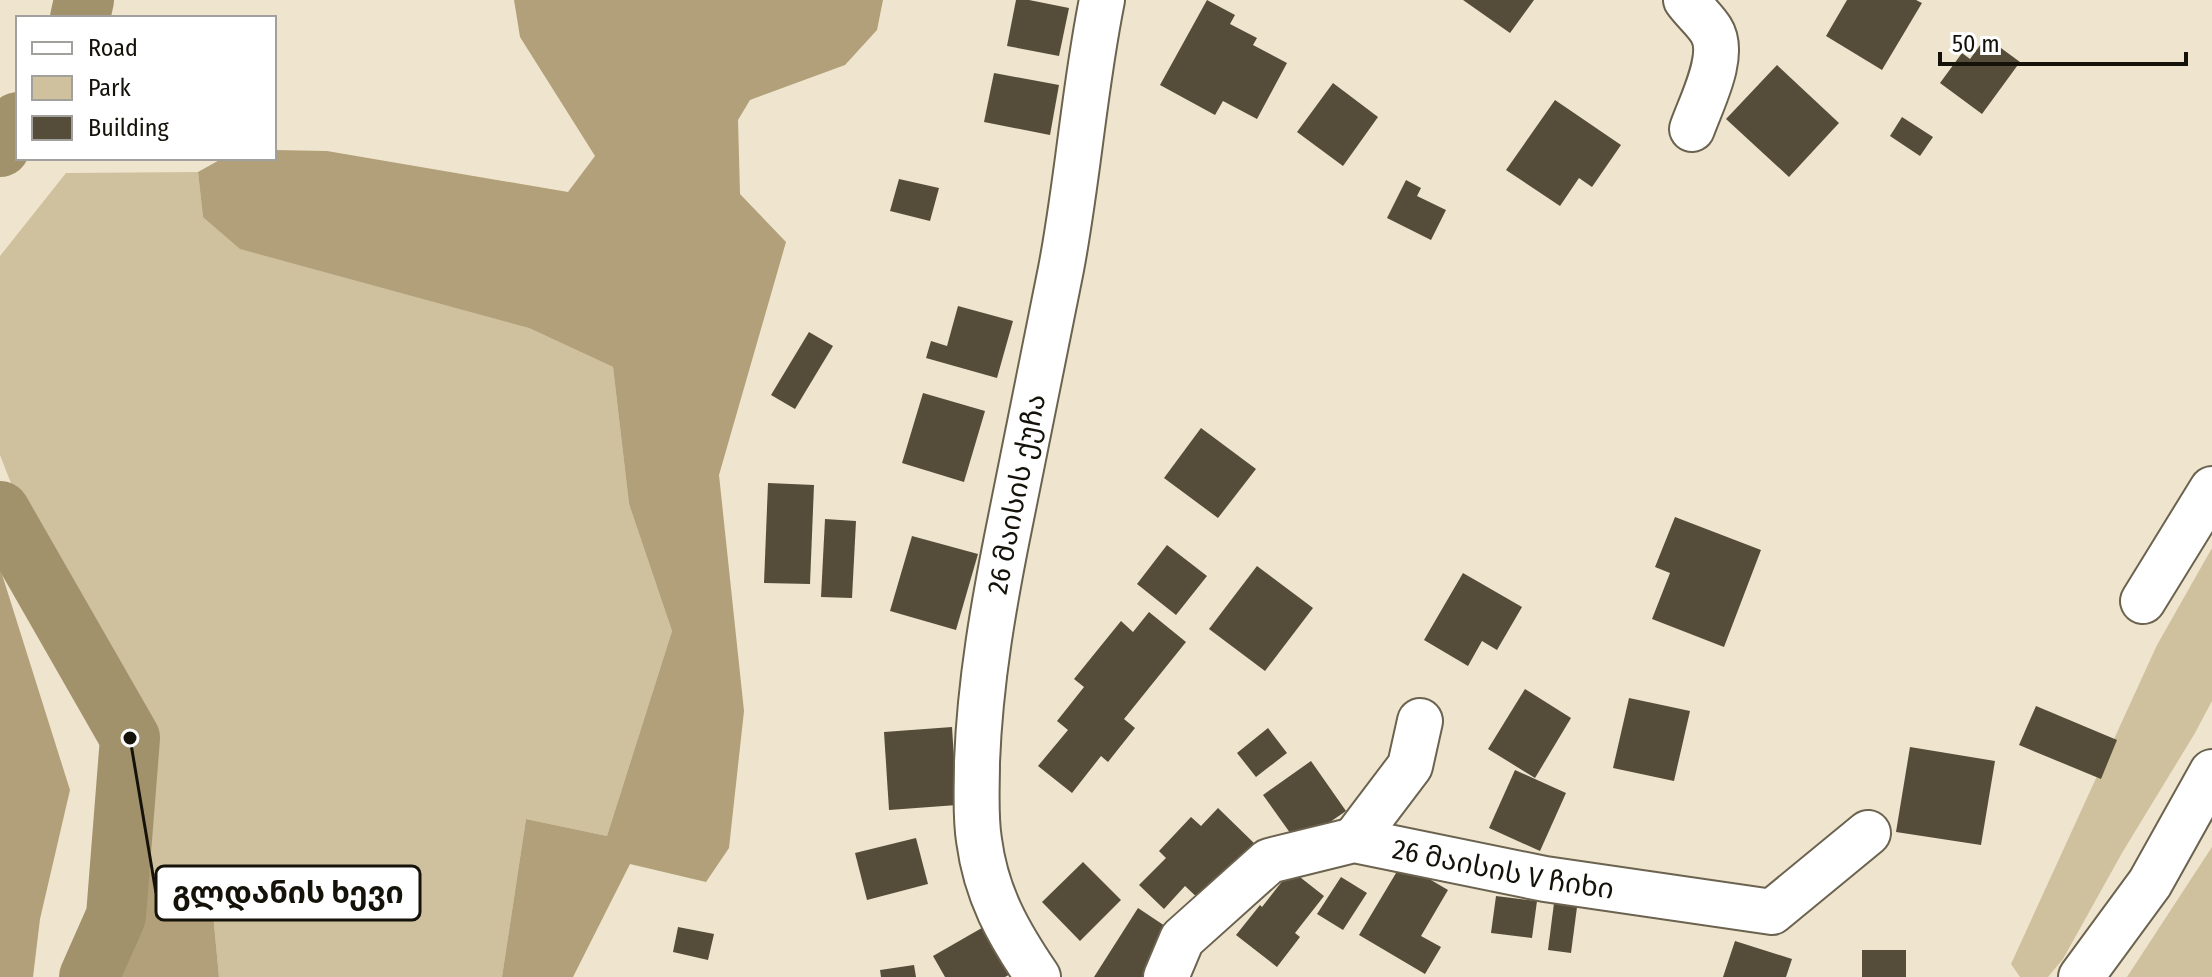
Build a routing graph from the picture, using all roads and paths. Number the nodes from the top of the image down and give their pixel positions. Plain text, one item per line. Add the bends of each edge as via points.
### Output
1 (1102, 0) edge
2 (1686, 0) edge
3 (1692, 129) dead end
4 (2212, 489) edge
5 (2143, 601) dead end
6 (1420, 721) dead end
7 (2212, 772) edge
8 (1868, 833) dead end
9 (1354, 840) junction
10 (1038, 977) edge
11 (1166, 977) edge
12 (2081, 977) edge

1 - 10 main road, 26 მაისის ქუჩა via 1065,247 990,622 978,744 977,824 983,866 991,897
2 - 3 main road via 1713,31 1716,47 1716,62
4 - 5 main road
6 - 9 main road via 1410,766
7 - 12 main road via 2150,883
8 - 9 main road, 26 მაისის V ჩიხი via 1772,912 1545,879
9 - 11 main road, 26 მაისის V ჩიხი via 1269,861 1182,939

